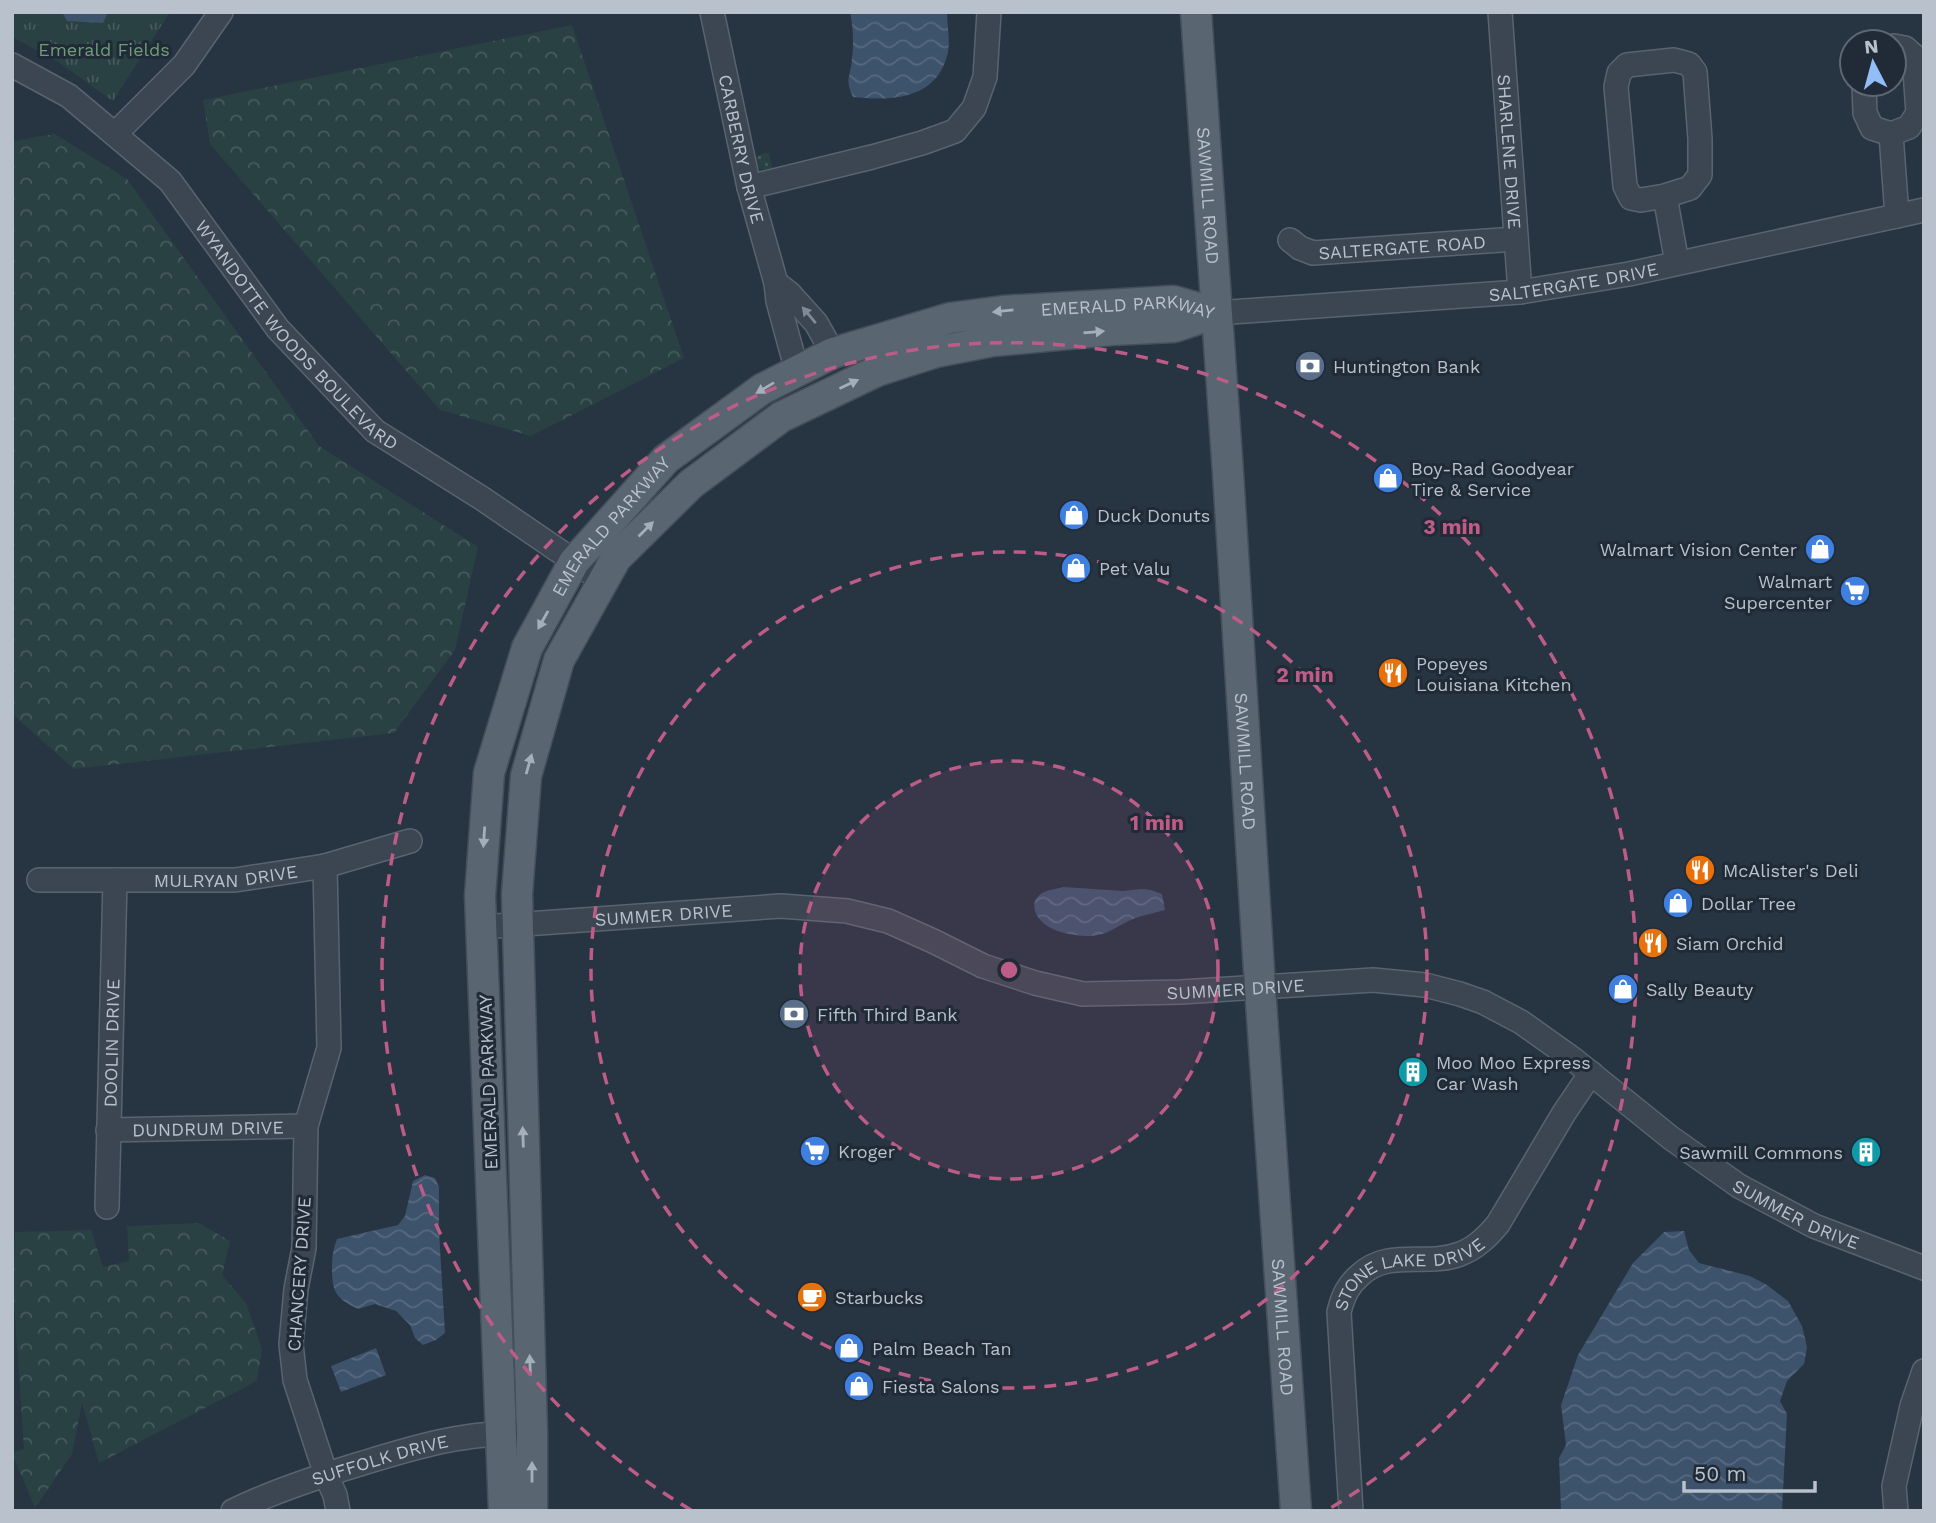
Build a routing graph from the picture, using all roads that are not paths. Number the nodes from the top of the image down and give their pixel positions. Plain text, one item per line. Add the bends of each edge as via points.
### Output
1 (221, 12) edge
2 (712, 12) edge
3 (989, 12) edge
4 (1196, 12) edge
5 (1500, 12) edge
6 (1908, 51) edge
7 (12, 65) edge
8 (1864, 98) edge
9 (115, 134) junction
10 (1891, 134) junction
11 (749, 187) junction
12 (1665, 196) junction
13 (1924, 210) edge
14 (1897, 216) junction
15 (1516, 239) junction
16 (1290, 240) dead end
17 (1677, 263) junction
18 (776, 283) junction
19 (1520, 292) junction
20 (1216, 313) junction
21 (833, 353) junction
22 (797, 370) junction
23 (574, 562) junction
24 (603, 582) junction
25 (410, 841) dead end
26 (325, 866) junction
27 (39, 880) dead end
28 (115, 880) junction
29 (517, 926) junction
30 (482, 927) junction
31 (1260, 987) junction
32 (1591, 1073) junction
33 (306, 1126) junction
34 (108, 1130) junction
35 (107, 1207) dead end
36 (1923, 1267) edge
37 (1924, 1371) edge
38 (532, 1433) junction
39 (502, 1434) junction
40 (326, 1475) junction
41 (233, 1511) edge
42 (338, 1511) edge
43 (504, 1511) edge
44 (532, 1511) edge
45 (1296, 1511) edge
46 (1351, 1511) edge
47 (1896, 1511) edge

1 - 9 street via 184,65
2 - 11 street, CARBERRY DRIVE
3 - 11 street via 985,77 974,108 955,131
4 - 20 main road, SAWMILL ROAD
5 - 15 street, SHARLENE DRIVE
6 - 10 street via 1913,56 1918,113 1909,127
7 - 9 street, WYANDOTTE WOODS BOULEVARD via 69,96
8 - 10 street via 1872,128
9 - 23 street, WYANDOTTE WOODS BOULEVARD via 170,181 278,329 375,431
10 - 14 street
11 - 18 street, CARBERRY DRIVE
12 - 12 street via 1690,188 1700,175 1695,72 1689,64 1674,60 1627,65 1619,72 1616,87 1625,186 1631,198
12 - 17 street
13 - 14 street, SALTERGATE DRIVE
14 - 17 street, SALTERGATE DRIVE
15 - 16 street, SALTERGATE ROAD via 1313,253
15 - 19 street, SHARLENE DRIVE
17 - 19 street, SALTERGATE DRIVE
21 -> 18 street via 816,323
18 - 22 street, CARBERRY DRIVE
19 - 20 street, SALTERGATE DRIVE
20 -> 21 main road, EMERALD PARKWAY via 1173,301 1003,311 950,318
24 -> 20 main road, EMERALD PARKWAY via 616,558 691,484 781,417 877,371 936,352 993,341 1174,327
20 - 31 main road, SAWMILL ROAD
21 - 22 main road, EMERALD PARKWAY
22 -> 23 main road, EMERALD PARKWAY via 762,389 666,459
23 - 24 street, WYANDOTTE WOODS BOULEVARD
23 -> 30 main road, EMERALD PARKWAY via 527,648 489,773
29 -> 24 main road, EMERALD PARKWAY via 526,776 559,660
25 - 26 street, MULRYAN DRIVE
26 - 28 street, MULRYAN DRIVE via 236,880
26 - 33 street, CHANCERY DRIVE via 329,1048
27 - 28 street, MULRYAN DRIVE
28 - 34 street, DOOLIN DRIVE
29 - 30 street, SUMMER DRIVE
29 - 31 street, SUMMER DRIVE via 781,906 839,910 888,921 983,966 1035,984 1083,994
38 -> 29 main road, EMERALD PARKWAY
30 - 39 main road, EMERALD PARKWAY
31 - 32 street, SUMMER DRIVE via 1373,980 1460,994 1521,1022
31 - 45 main road, SAWMILL ROAD
32 - 36 street, SUMMER DRIVE via 1739,1186 1814,1226
32 - 46 street, STONE LAKE DRIVE via 1487,1237 1473,1249 1440,1259 1377,1262 1353,1281 1342,1297 1339,1312
33 - 34 street, DUNDRUM DRIVE
33 - 40 street, CHANCERY DRIVE via 304,1248 290,1344 295,1380
34 - 35 street, DOOLIN DRIVE
37 - 47 street via 1894,1486
38 - 39 street, SUFFOLK DRIVE
44 -> 38 main road, EMERALD PARKWAY
39 - 40 street, SUFFOLK DRIVE via 455,1438
39 - 43 main road, EMERALD PARKWAY
40 - 41 street, SUFFOLK DRIVE
40 - 42 street, CHANCERY DRIVE

